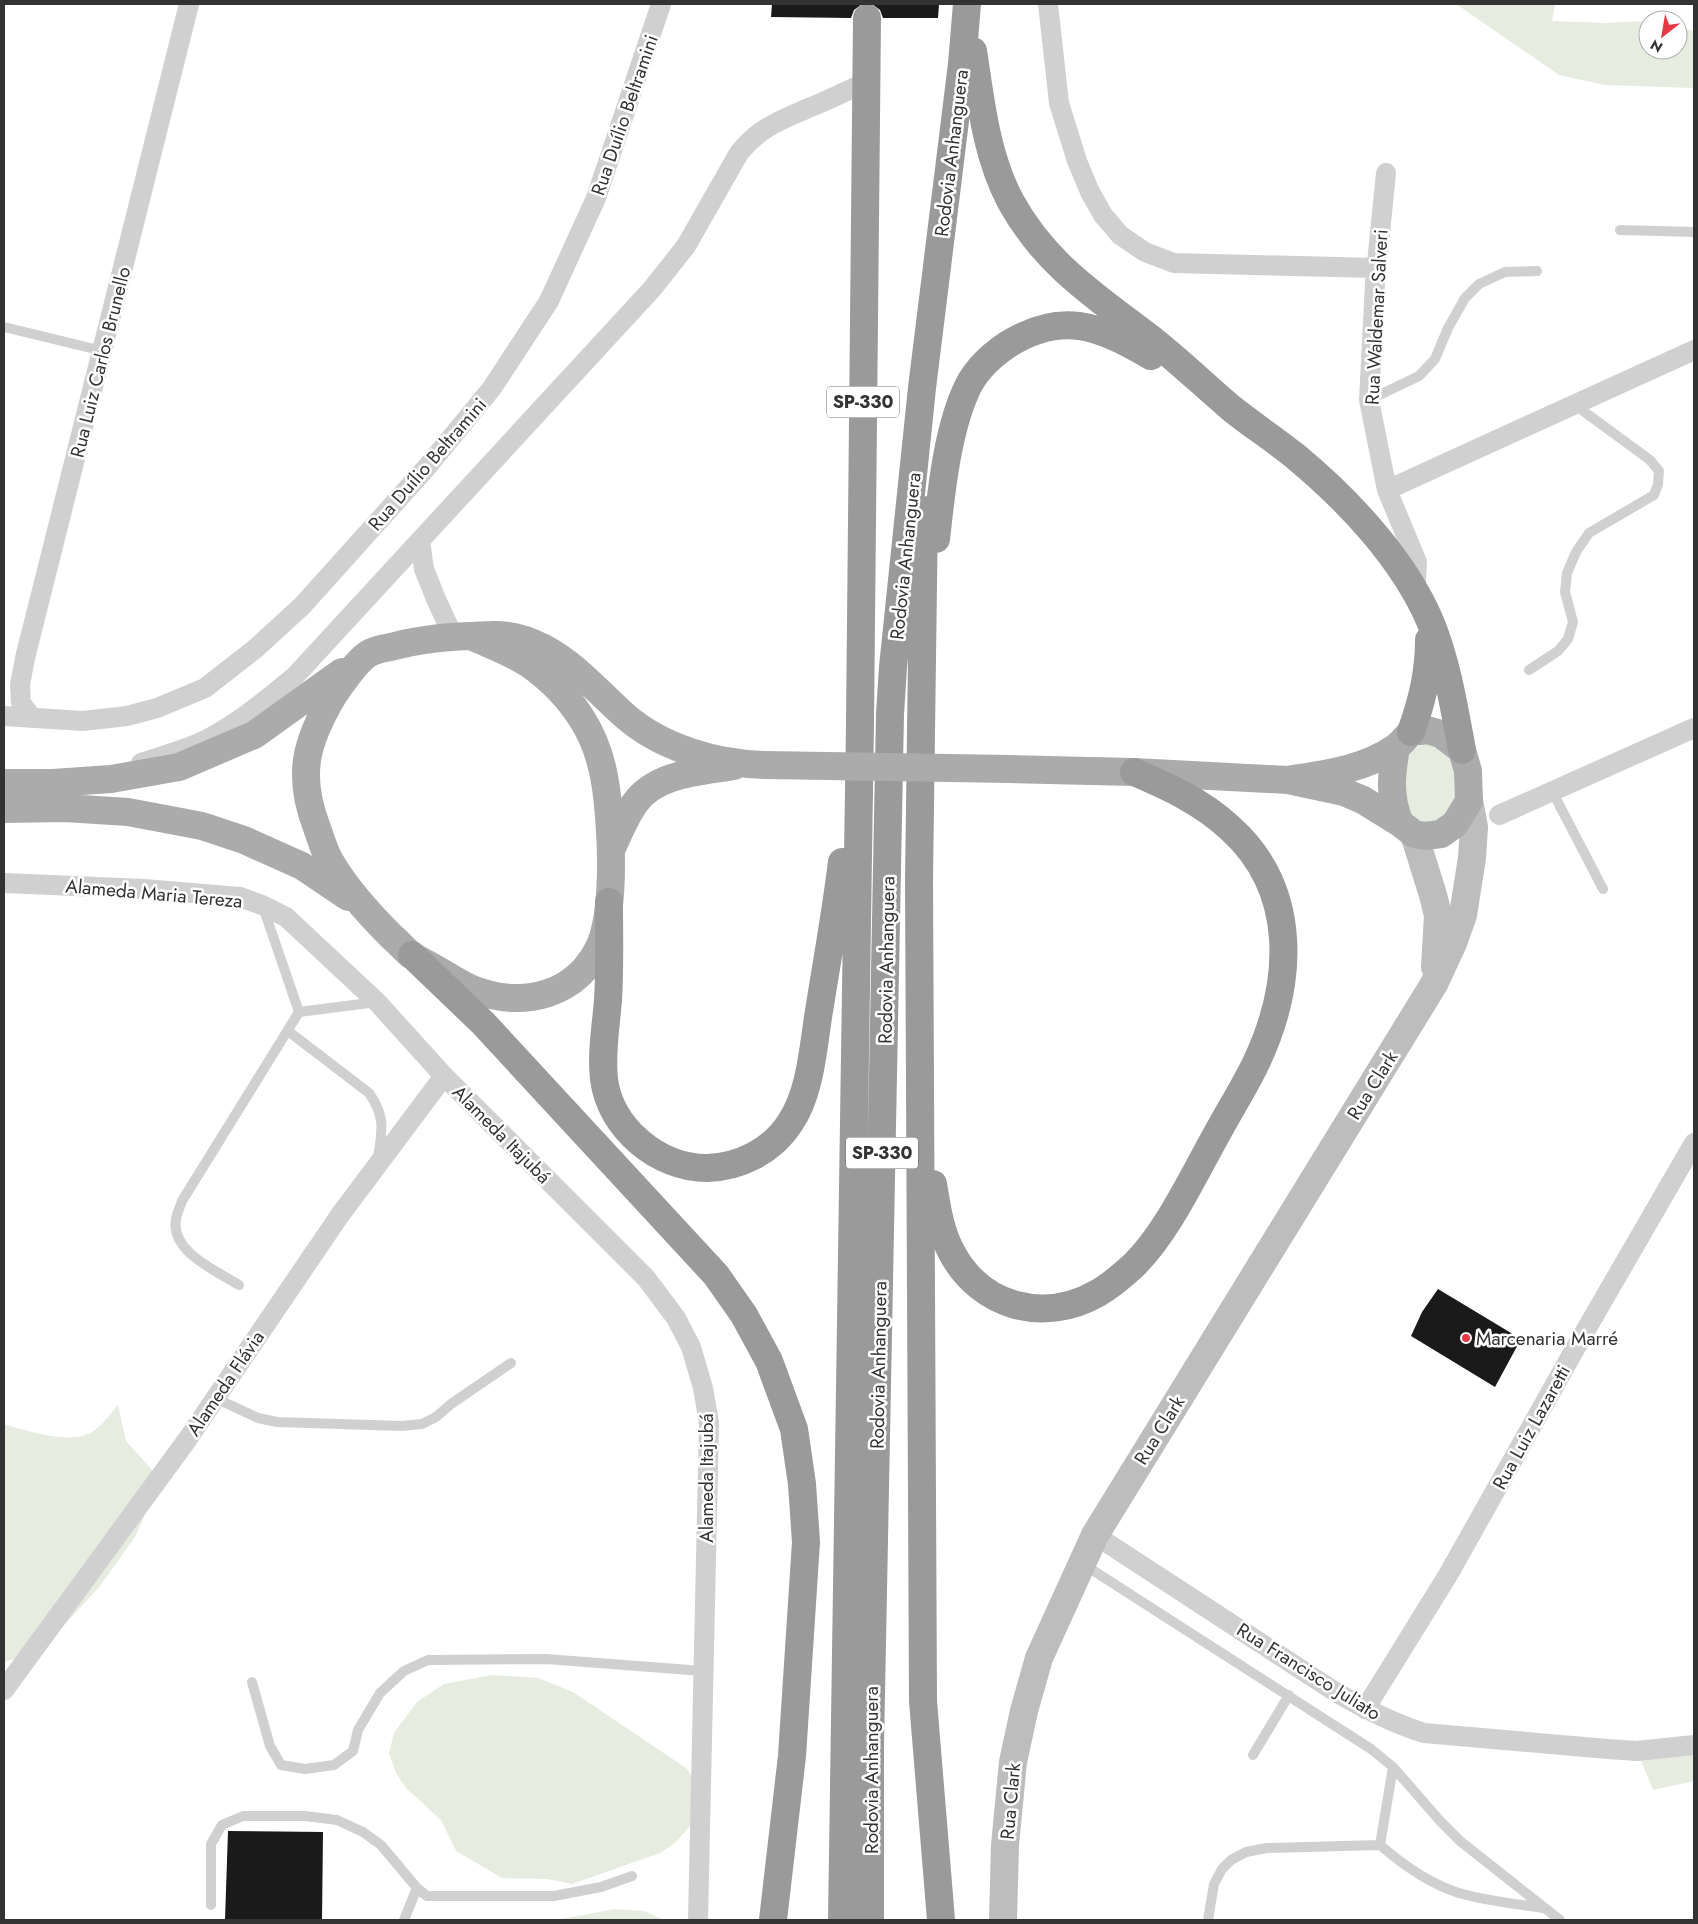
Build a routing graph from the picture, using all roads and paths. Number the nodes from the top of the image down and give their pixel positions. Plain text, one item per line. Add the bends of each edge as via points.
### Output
1 (661, 4) edge
2 (1048, 4) edge
3 (186, 5) edge
4 (966, 8) edge
5 (867, 18) dead end
6 (866, 82) junction
7 (1386, 173) dead end
8 (1620, 230) dead end
9 (1694, 232) edge
10 (1376, 268) junction
11 (1537, 271) dead end
12 (4, 327) edge
13 (1694, 350) edge
14 (103, 351) junction
15 (922, 388) junction
16 (1369, 400) junction
17 (1575, 405) junction
18 (1232, 409) junction
19 (1387, 490) junction
20 (420, 541) junction
21 (1412, 586) junction
22 (1430, 621) junction
23 (463, 636) junction
24 (923, 647) junction
25 (368, 654) junction
26 (25, 658) junction
27 (1529, 670) dead end
28 (4, 692) edge
29 (4, 716) edge
30 (32, 718) junction
31 (860, 723) junction
32 (1694, 728) edge
33 (1403, 740) junction
34 (1462, 750) junction
35 (754, 765) junction
36 (1134, 772) junction
37 (111, 779) junction
38 (1288, 780) junction
39 (4, 783) edge
40 (1552, 791) junction
41 (1470, 801) junction
42 (4, 809) edge
43 (1499, 815) dead end
44 (1407, 828) junction
45 (611, 849) junction
46 (4, 883) edge
47 (1603, 888) dead end
48 (609, 902) junction
49 (262, 904) junction
50 (362, 906) junction
51 (412, 955) junction
52 (1434, 984) junction
53 (377, 1002) junction
54 (299, 1012) junction
55 (288, 1031) junction
56 (444, 1076) junction
57 (921, 1096) junction
58 (1694, 1144) edge
59 (377, 1164) junction
60 (239, 1285) dead end
61 (511, 1363) dead end
62 (215, 1398) junction
63 (1095, 1535) junction
64 (1082, 1564) junction
65 (703, 1671) junction
66 (252, 1682) dead end
67 (4, 1690) edge
68 (1289, 1696) junction
69 (1365, 1709) junction
70 (1694, 1745) edge
71 (1253, 1755) dead end
72 (1393, 1767) junction
73 (1380, 1845) junction
74 (632, 1876) dead end
75 (417, 1888) junction
76 (211, 1905) dead end
77 (1544, 1908) junction
78 (404, 1920) edge
79 (698, 1920) edge
80 (773, 1920) edge
81 (842, 1920) edge
82 (870, 1920) edge
83 (941, 1920) edge
84 (1003, 1920) edge
85 (1208, 1920) edge
86 (1560, 1920) edge

1 - 30 street, Rua Duílio Beltramini via 596,198 549,301 492,388 427,467 302,606 256,649 205,688 128,716 83,720
2 - 10 street via 1059,103 1074,152 1090,192 1103,215 1120,234 1145,252 1174,263
3 - 14 street, Rua Luiz Carlos Brunello
4 - 15 highway, Rodovia Anhanguera / SP-330
4 - 18 highway via 988,139 1010,201 1035,240 1063,270 1158,344
5 - 6 highway, Rodovia Anhanguera / SP-330
6 - 20 street via 778,120 745,145 686,246 652,289
6 - 31 highway, Rodovia Anhanguera / SP-330
7 - 10 street, Rua Waldemar Salveri
8 - 9 lane
10 - 16 street, Rua Waldemar Salveri
11 - 16 lane via 1504,272 1479,284 1465,298 1435,359 1419,376
12 - 14 lane
13 - 17 street
14 - 26 street, Rua Luiz Carlos Brunello
15 - 24 highway
15 - 82 highway, Rodovia Anhanguera / SP-330 via 890,714 870,1746
16 - 19 street, Rua Waldemar Salveri
17 - 19 street
17 - 27 lane via 1650,460 1659,471 1658,484 1654,495 1589,533 1580,545 1567,573 1565,592 1573,622 1568,639 1558,651
18 - 21 highway via 1295,456 1342,498 1374,534
18 - 24 highway via 1127,342 1095,329 1060,324 1040,328 1000,349 975,375 957,412 937,527
19 - 21 street, Rua Waldemar Salveri via 1417,562 1416,580
20 - 23 street via 424,569 436,599
20 - 37 street via 295,676 265,701 201,742 133,766
21 - 22 highway
22 - 33 highway via 1429,666 1424,691
22 - 34 highway via 1453,697
23 - 25 main road via 423,639
23 - 35 main road via 516,637 543,648 573,668 622,714 652,735 684,749
23 - 45 main road via 528,664 559,689 582,719 598,752 608,796
24 - 57 highway via 919,880
25 - 37 main road via 254,735 179,767
25 - 50 main road via 341,682 320,717 309,743 305,769 314,819 329,859
26 - 28 street
26 - 30 street, Rua Luiz Carlos Brunello via 20,685 22,703
29 - 30 street, Rua Duílio Beltramini
31 - 48 highway via 838,893 807,1077 791,1123 765,1150 743,1161 719,1167 677,1163 639,1142 614,1110 606,1090 604,1070
31 - 81 highway, Rodovia Anhanguera / SP-330
32 - 40 street
33 - 34 main road via 1427,730 1441,734
33 - 38 main road via 1370,762 1342,771
33 - 44 main road via 1392,769 1391,792 1394,810
34 - 41 main road via 1468,771
35 - 36 main road, bridge
35 - 45 main road via 672,778 651,787 635,803
36 - 38 main road
36 - 57 highway via 1200,804 1232,828 1259,863 1275,896 1285,953 1279,996 1256,1063 1169,1218 1133,1265 1098,1293 1078,1302 1047,1308 1027,1308 999,1300 971,1279 945,1239
37 - 39 main road via 53,784
38 - 44 main road via 1344,792
40 - 43 street
40 - 47 lane
41 - 44 main road via 1455,824 1441,834 1425,836
41 - 52 street, Rua Clark via 1474,834 1463,915
42 - 50 main road via 65,808 119,812 202,826 244,840 302,866
44 - 52 street, Rua Clark via 1438,915
45 - 48 main road
46 - 49 street, Alameda Maria Tereza via 218,894
48 - 51 main road via 602,940 592,960 576,978 555,992 538,998 503,997 472,989
49 - 53 street, Alameda Maria Tereza via 286,917
49 - 54 lane
50 - 51 main road
51 - 80 highway via 483,1023 716,1275 744,1315 769,1360 794,1429 806,1542 792,1756
52 - 63 street, Rua Clark
53 - 54 lane
53 - 56 street, Alameda Maria Tereza
54 - 55 lane
55 - 59 lane via 370,1093 382,1116
55 - 60 lane via 182,1201 176,1221 179,1239 192,1256
56 - 59 street, Alameda Flávia
56 - 65 street, Alameda Itajubá via 646,1278 676,1318 691,1347 703,1388 708,1423
57 - 83 highway via 923,1701
58 - 69 street, Rua Luiz Lazaretti via 1448,1575
59 - 62 street, Alameda Flávia
61 - 62 lane via 422,1424 277,1422 258,1418
62 - 67 street, Alameda Flávia
63 - 64 street, Rua Clark
63 - 69 street, Rua Francisco Juliato
64 - 68 lane
64 - 84 street, Rua Clark via 1039,1658 1012,1762
65 - 66 lane via 546,1659 428,1660 404,1671 380,1693 358,1730 353,1751 334,1765 305,1769 281,1765 270,1746
65 - 79 street, Alameda Itajubá
68 - 71 lane
68 - 72 lane
69 - 70 street, Rua Francisco Juliato via 1424,1733 1637,1751
72 - 73 lane
72 - 77 lane via 1460,1840
73 - 77 lane via 1432,1882 1457,1893
73 - 85 lane via 1267,1848 1246,1852 1222,1869 1214,1884
74 - 75 lane via 601,1887 554,1896 435,1898
75 - 76 lane via 381,1846 363,1832 337,1820 305,1816 243,1816 222,1825 211,1844
75 - 78 lane
77 - 86 lane

